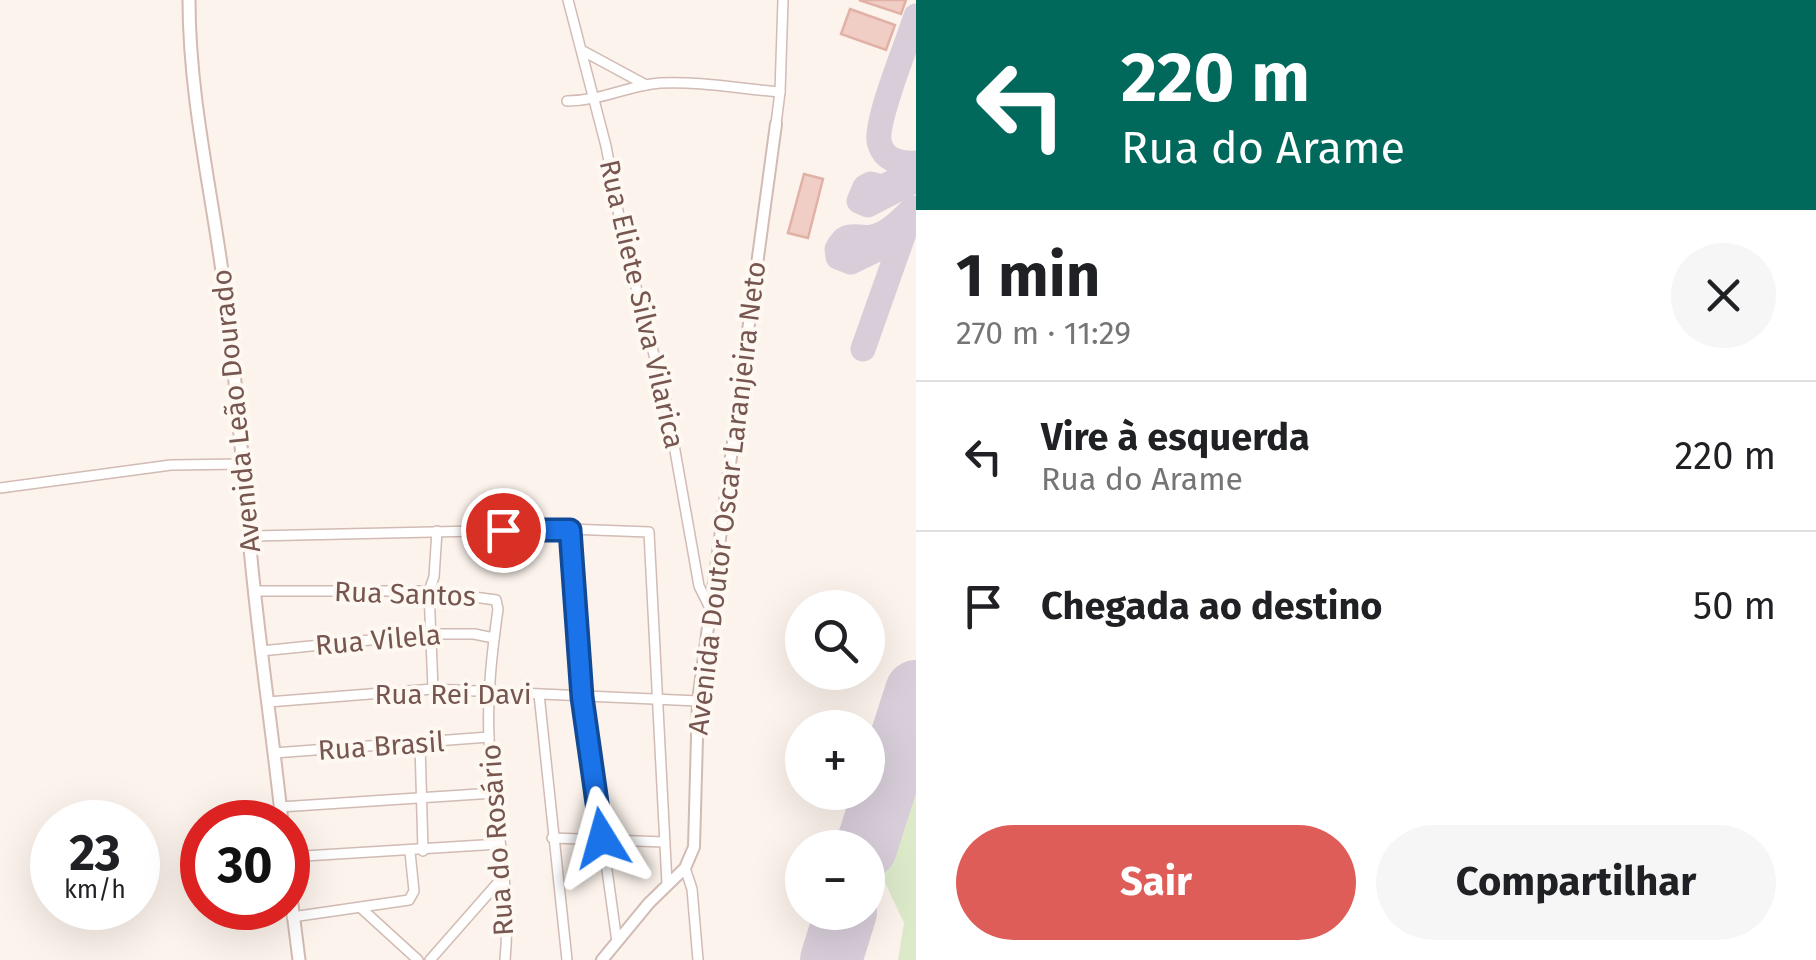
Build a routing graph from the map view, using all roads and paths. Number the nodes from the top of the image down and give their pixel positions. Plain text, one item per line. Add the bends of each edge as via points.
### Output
1 (190, 0) edge
2 (783, 0) edge
3 (569, 2) edge
4 (584, 51) junction
5 (646, 85) junction
6 (780, 92) junction
7 (566, 101) dead end
8 (594, 101) junction
9 (776, 124) joint
10 (244, 464) junction
11 (0, 488) edge
12 (570, 530) junction
13 (437, 531) junction
14 (249, 536) junction
15 (254, 591) junction
16 (429, 591) junction
17 (496, 600) joint
18 (710, 608) junction
19 (430, 634) junction
20 (494, 638) junction
21 (261, 650) junction
22 (433, 689) junction
23 (488, 690) junction
24 (539, 694) junction
25 (582, 697) junction
26 (655, 700) junction
27 (698, 701) junction
28 (268, 702) junction
29 (489, 738) junction
30 (420, 744) junction
31 (274, 754) junction
32 (494, 793) junction
33 (422, 798) junction
34 (279, 800) edge
35 (310, 805) edge
36 (552, 838) junction
37 (602, 838) junction
38 (664, 842) junction
39 (499, 844) junction
40 (423, 851) junction
41 (410, 852) junction
42 (310, 856) edge
43 (685, 868) junction
44 (502, 878) junction
45 (667, 884) junction
46 (362, 909) junction
47 (310, 916) edge
48 (294, 930) edge
49 (617, 942) junction
50 (299, 960) edge
51 (418, 960) edge
52 (430, 960) edge
53 (505, 960) edge
54 (567, 960) edge
55 (602, 960) edge
56 (698, 960) edge

1 - 10 main road, Avenida Leão Dourado via 200,139
2 - 6 street
3 - 4 street, Rua Eliete Silva Vilarica
4 - 5 street
4 - 8 street, Rua Eliete Silva Vilarica
5 - 6 street
5 - 8 street
6 - 9 street
7 - 8 street
8 - 18 street, Rua Eliete Silva Vilarica via 666,400 699,586
9 - 18 street, Avenida Doutor Oscar Laranjeira Neto
10 - 11 street via 171,465
10 - 14 main road, Avenida Leão Dourado
12 - 13 street
12 - 25 street
12 - 26 street via 650,532
13 - 14 street
13 - 16 street
14 - 15 main road, Avenida Leão Dourado
15 - 16 street, Rua Santos
15 - 21 main road, Avenida Leão Dourado
16 - 17 street, Rua Santos
16 - 19 street
17 - 20 street, Rua do Rosário
18 - 27 street, Avenida Doutor Oscar Laranjeira Neto
19 - 20 street, Rua Vilela
19 - 21 street, Rua Vilela
19 - 22 street
20 - 23 street, Rua do Rosário
21 - 28 main road, Avenida Leão Dourado
22 - 23 street, Rua Rei Davi
22 - 28 street, Rua Rei Davi
23 - 24 street, Rua Rei Davi
23 - 29 street, Rua do Rosário
24 - 25 street, Rua Rei Davi
24 - 36 street
25 - 26 street, Rua Rei Davi
25 - 37 street
26 - 27 street, Rua Rei Davi
26 - 38 street
27 - 43 street, Avenida Doutor Oscar Laranjeira Neto via 696,826
28 - 31 main road, Avenida Leão Dourado
29 - 30 street, Rua Brasil
29 - 32 street, Rua do Rosário
30 - 31 street, Rua Brasil
30 - 33 street
31 - 34 main road, Avenida Leão Dourado
32 - 33 street
32 - 39 street, Rua do Rosário
33 - 35 street
33 - 40 street
36 - 37 street
36 - 54 street
37 - 38 street
37 - 49 street
38 - 45 street
39 - 40 street
39 - 44 street, Rua do Rosário
40 - 41 street
41 - 42 street
41 - 46 street via 412,898
43 - 45 street
43 - 56 street
44 - 52 street
44 - 53 street, Rua do Rosário
45 - 49 street
46 - 47 street
46 - 51 street
48 - 50 main road
49 - 55 street

